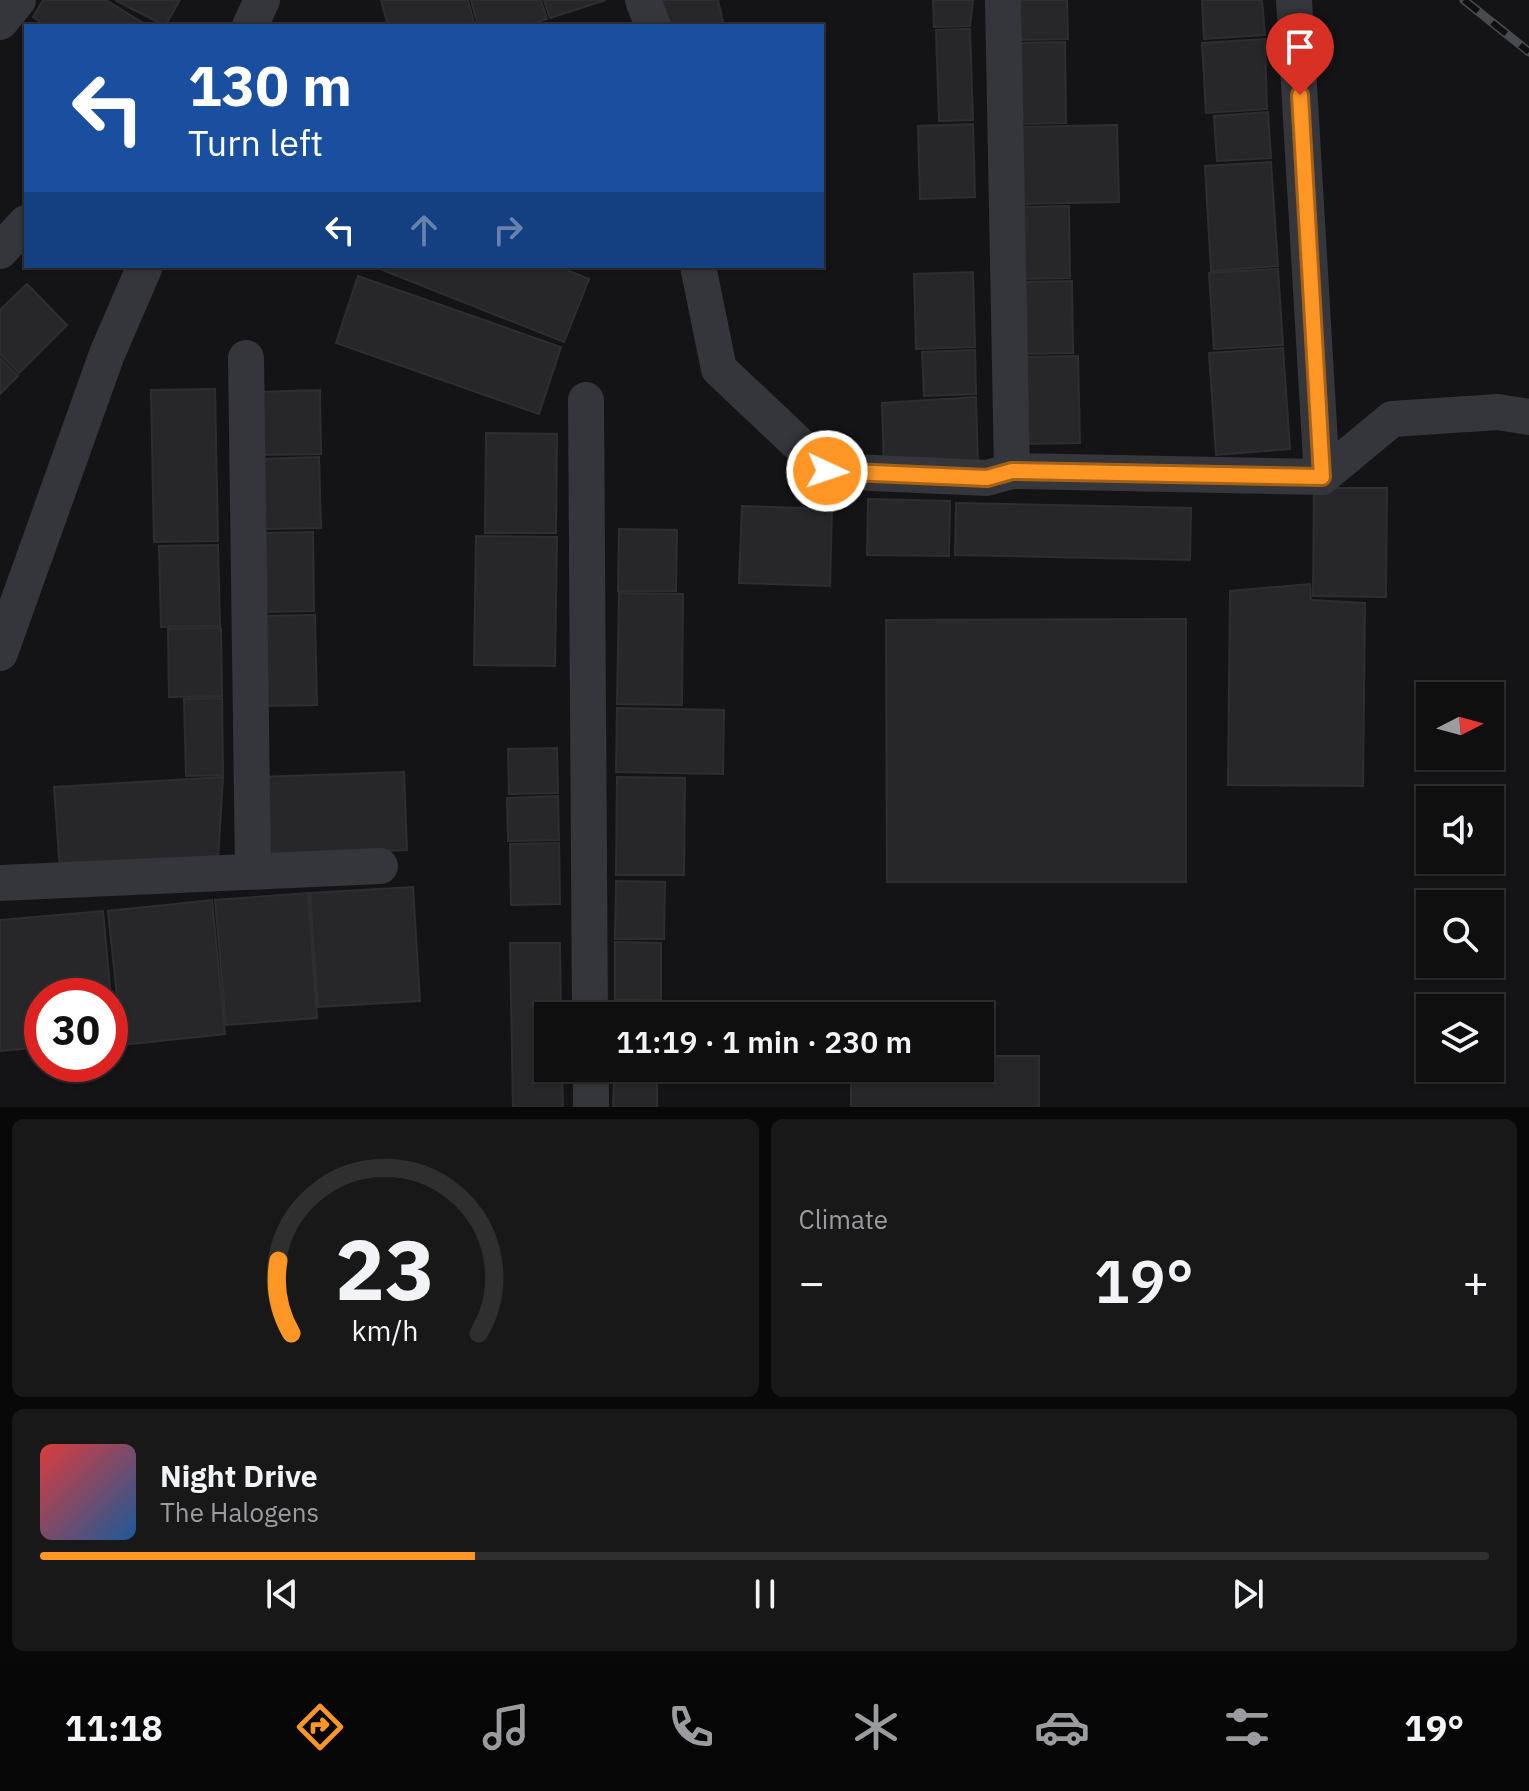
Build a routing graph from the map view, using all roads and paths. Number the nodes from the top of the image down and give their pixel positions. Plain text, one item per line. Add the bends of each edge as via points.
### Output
1 (18, 0) edge
2 (262, 0) edge
3 (643, 0) edge
4 (1003, 0) edge
5 (1294, 0) edge
6 (0, 22) edge
7 (251, 24) edge
8 (652, 24) edge
9 (24, 225) edge
10 (0, 251) edge
11 (144, 268) edge
12 (698, 268) edge
13 (246, 358) dead end
14 (586, 400) dead end
15 (1529, 417) edge
16 (1012, 471) junction
17 (1322, 477) junction
18 (0, 653) edge
19 (380, 866) dead end
20 (253, 870) junction
21 (0, 883) edge
22 (590, 1002) edge
23 (591, 1082) edge
24 (591, 1107) edge

1 - 6 street
2 - 7 street
3 - 8 street
4 - 16 street
5 - 17 street
9 - 10 street
11 - 18 street via 107,354
12 - 16 street via 719,369 827,471 987,478
13 - 20 street
14 - 22 street
15 - 17 street via 1498,412 1392,419
16 - 17 street
19 - 20 street
20 - 21 street
23 - 24 street

